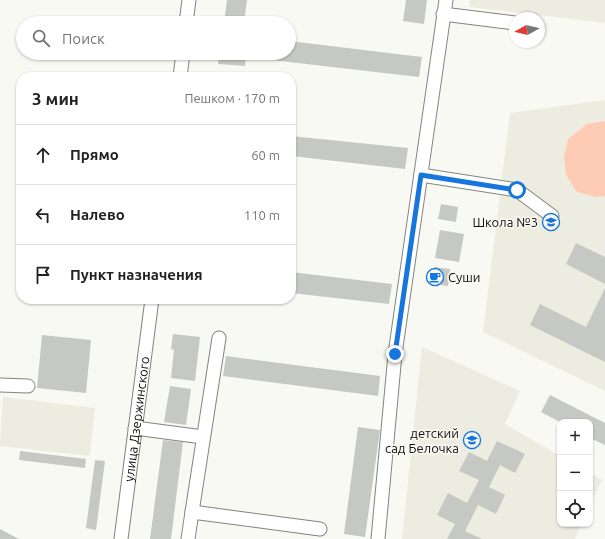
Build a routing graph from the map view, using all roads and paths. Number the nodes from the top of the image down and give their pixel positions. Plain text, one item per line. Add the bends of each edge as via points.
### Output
1 (189, 0) edge
2 (446, 0) edge
3 (443, 14) junction
4 (187, 16) edge
5 (509, 22) edge
6 (182, 60) edge
7 (181, 72) edge
8 (421, 175) junction
9 (552, 216) dead end
10 (151, 304) edge
11 (218, 338) dead end
12 (0, 385) edge
13 (28, 386) dead end
14 (135, 428) junction
15 (203, 437) junction
16 (192, 512) junction
17 (320, 529) dead end
18 (121, 539) edge
19 (188, 539) edge
20 (378, 539) edge

1 - 4 street
2 - 3 street
3 - 5 street
3 - 8 street
6 - 7 street
8 - 9 street via 517,190
8 - 20 street via 395,354
10 - 14 street, улица Дзержинского
11 - 15 street
12 - 13 street
14 - 15 street
14 - 18 street, улица Дзержинского
15 - 16 street
16 - 17 street
16 - 19 street

